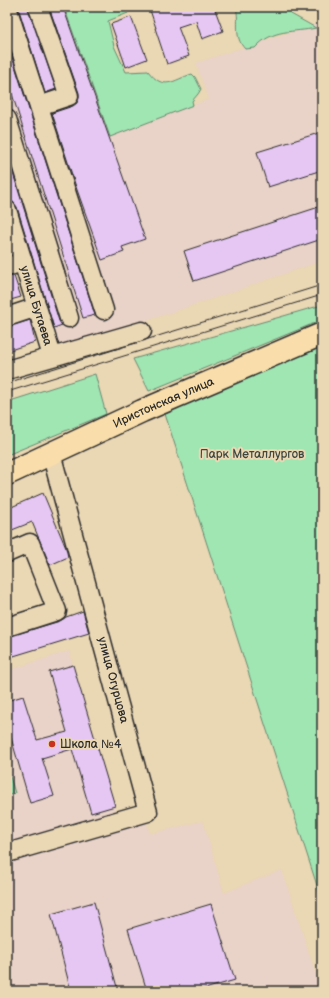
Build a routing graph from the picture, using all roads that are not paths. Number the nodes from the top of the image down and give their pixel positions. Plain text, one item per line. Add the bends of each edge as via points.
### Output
1 (7, 7) edge
2 (38, 7) edge
3 (39, 106) junction
4 (7, 119) edge
5 (7, 210) edge
6 (15, 264) edge
7 (37, 307) junction
8 (104, 310) dead end
9 (7, 317) edge
10 (69, 318) dead end
11 (142, 330) dead end
12 (322, 334) edge
13 (52, 356) junction
14 (7, 370) edge
15 (51, 453) junction
16 (7, 474) edge
17 (7, 553) edge
18 (7, 627) edge
19 (7, 853) edge

1 - 3 street
2 - 3 street via 69,96
3 - 8 street
4 - 10 street
5 - 6 street, улица Бутаева
6 - 7 street, улица Бутаева
7 - 9 street
7 - 13 street, улица Бутаева
11 - 13 street
12 - 15 main road, Иристонская улица
13 - 14 street
15 - 16 main road, Иристонская улица
15 - 19 street, улица Огурцова via 148,812
17 - 18 street via 30,543 57,611

